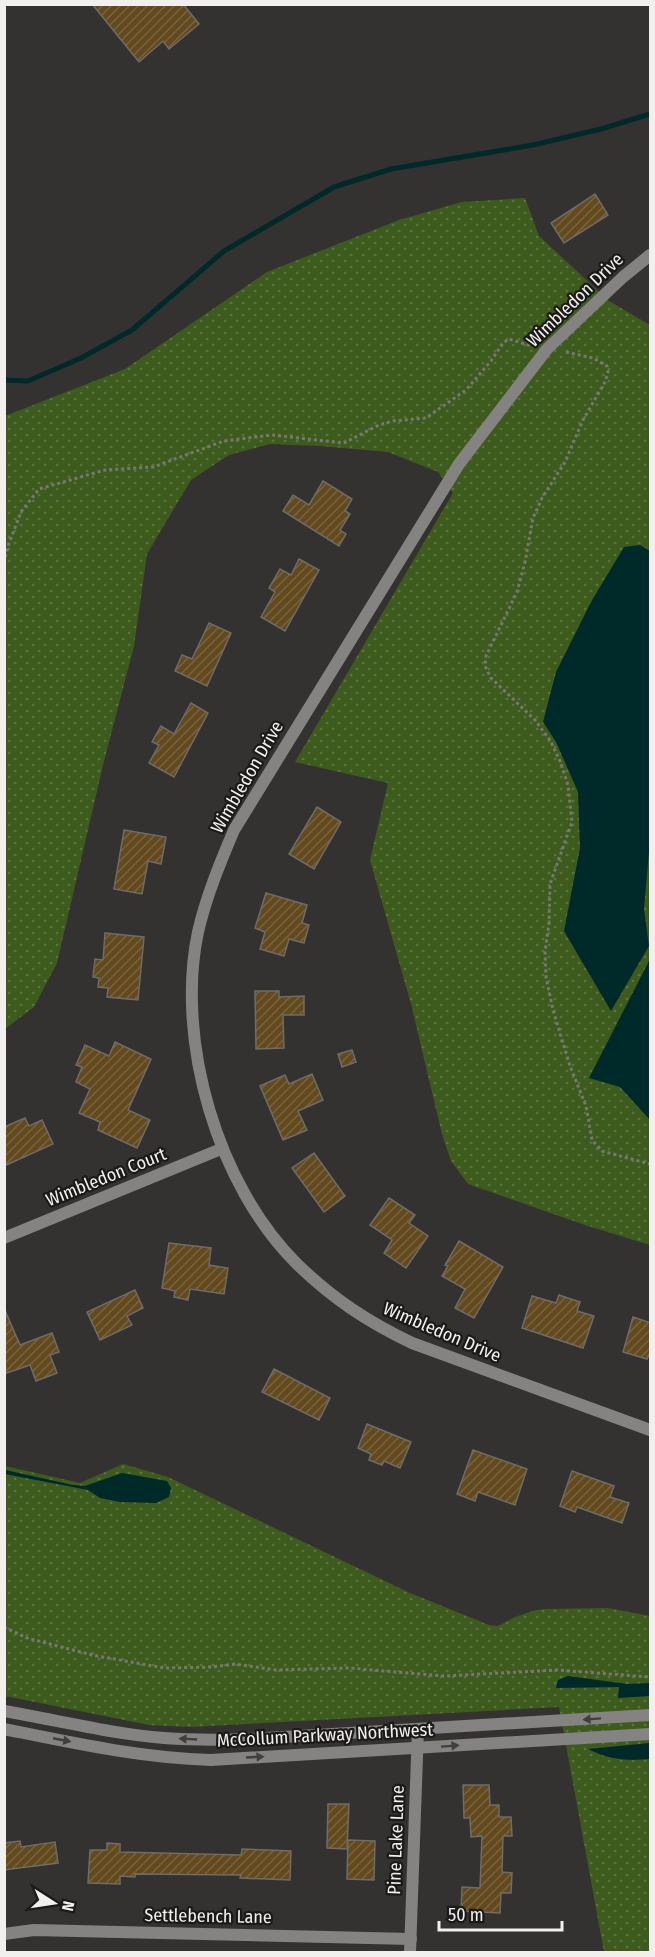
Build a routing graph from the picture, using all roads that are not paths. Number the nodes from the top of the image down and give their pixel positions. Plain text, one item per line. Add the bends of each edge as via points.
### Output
1 (651, 255) edge
2 (221, 1149) junction
3 (4, 1238) edge
4 (651, 1430) edge
5 (4, 1711) edge
6 (651, 1715) edge
7 (4, 1729) edge
8 (417, 1729) junction
9 (651, 1734) edge
10 (417, 1748) junction
11 (4, 1934) edge
12 (411, 1939) junction
13 (410, 1953) edge

1 - 2 street, Wimbledon Drive via 547,349 459,464 234,830 206,903 193,980 199,1073
2 - 3 street, Wimbledon Court
2 - 4 street, Wimbledon Drive via 266,1226 296,1262 331,1295 377,1326 412,1343
8 -> 5 street, McCollum Parkway Northwest via 201,1740 124,1733
6 -> 8 street, McCollum Parkway Northwest
7 -> 10 street, McCollum Parkway Northwest via 124,1752 194,1759
8 - 10 street, Pine Lake Lane
10 -> 9 street, McCollum Parkway Northwest
10 - 12 street, Pine Lake Lane
11 - 12 street, Settlebench Lane via 34,1930
12 - 13 street, Pine Lake Lane

